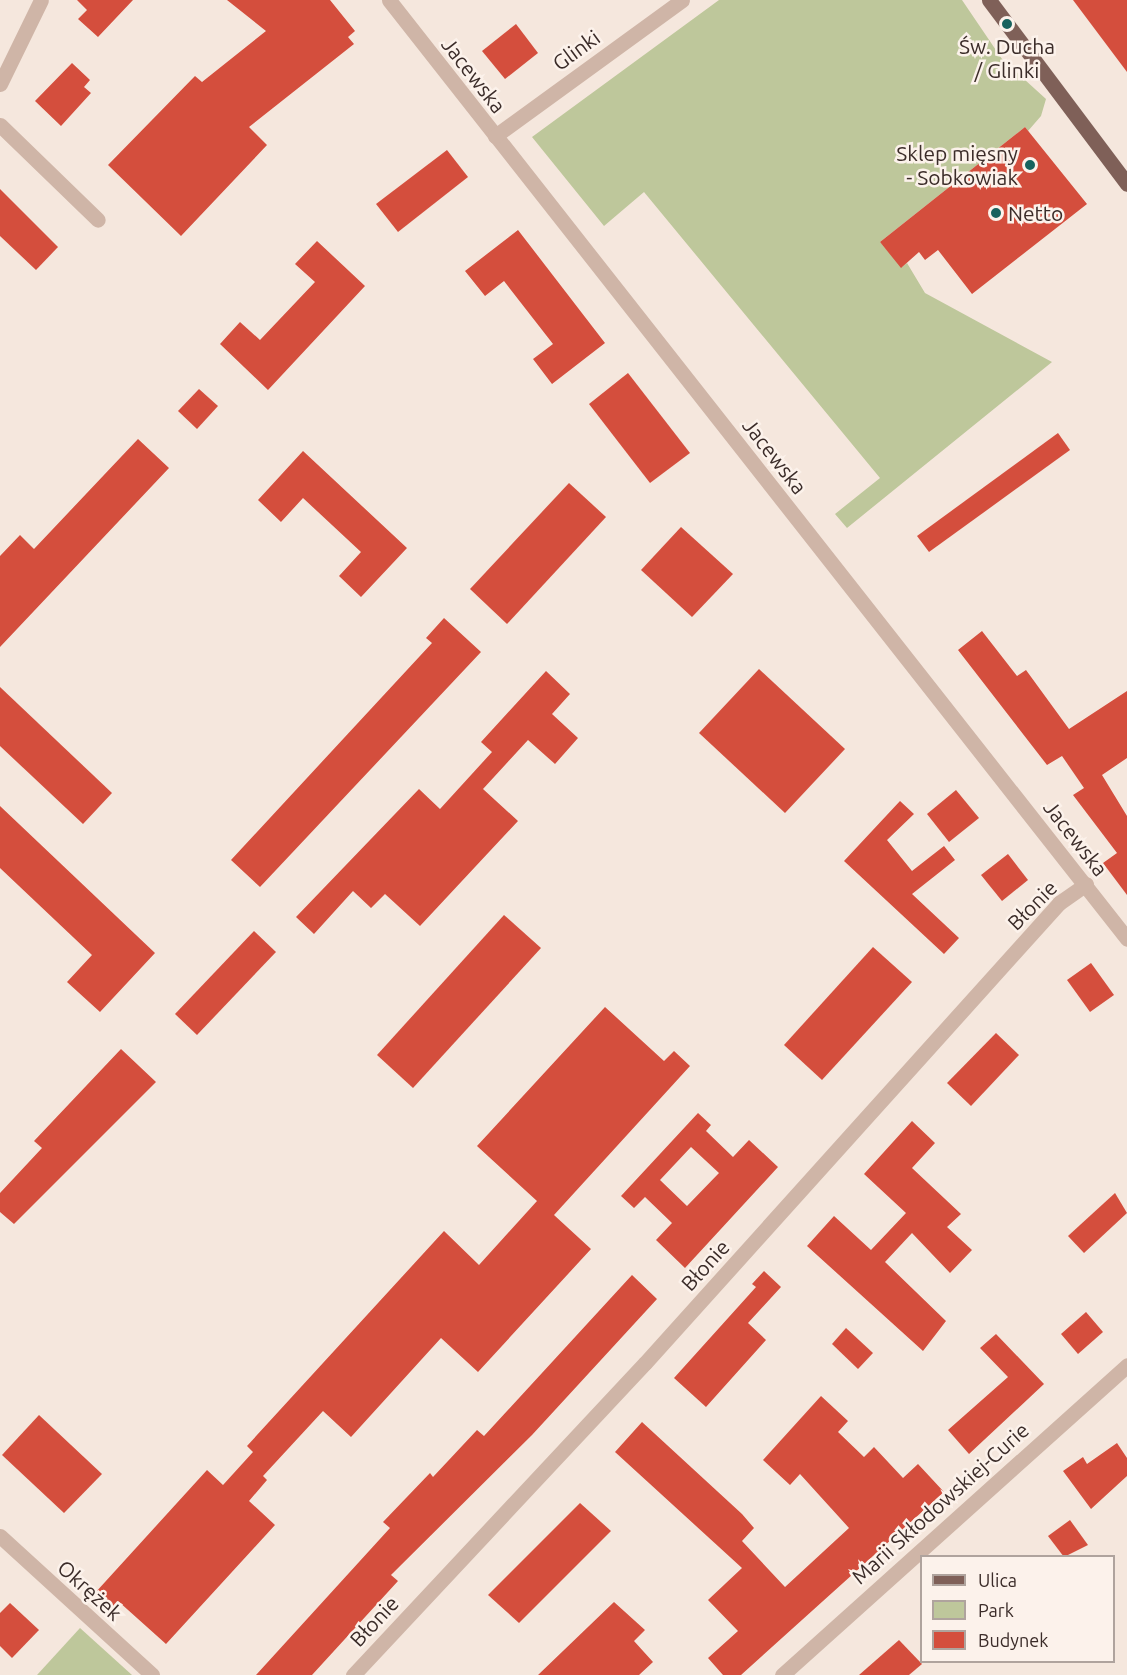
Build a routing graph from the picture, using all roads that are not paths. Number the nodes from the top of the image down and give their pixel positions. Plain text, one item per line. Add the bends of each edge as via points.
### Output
1 (41, 0) edge
2 (389, 0) edge
3 (682, 0) edge
4 (989, 0) edge
5 (0, 84) edge
6 (0, 125) edge
7 (495, 136) junction
8 (1127, 184) edge
9 (98, 220) dead end
10 (1086, 884) junction
11 (1127, 939) edge
12 (1127, 1365) edge
13 (0, 1536) edge
14 (152, 1675) edge
15 (353, 1675) edge
16 (782, 1675) edge

1 - 5 street
2 - 7 street, Jacewska
3 - 7 street, Glinki
4 - 8 main road
6 - 9 street
7 - 10 street, Jacewska
10 - 11 street, Jacewska
10 - 15 street, Błonie via 1059,903 645,1363
12 - 16 street, Marii Skłodowskiej-Curie
13 - 14 street, Okrężek

